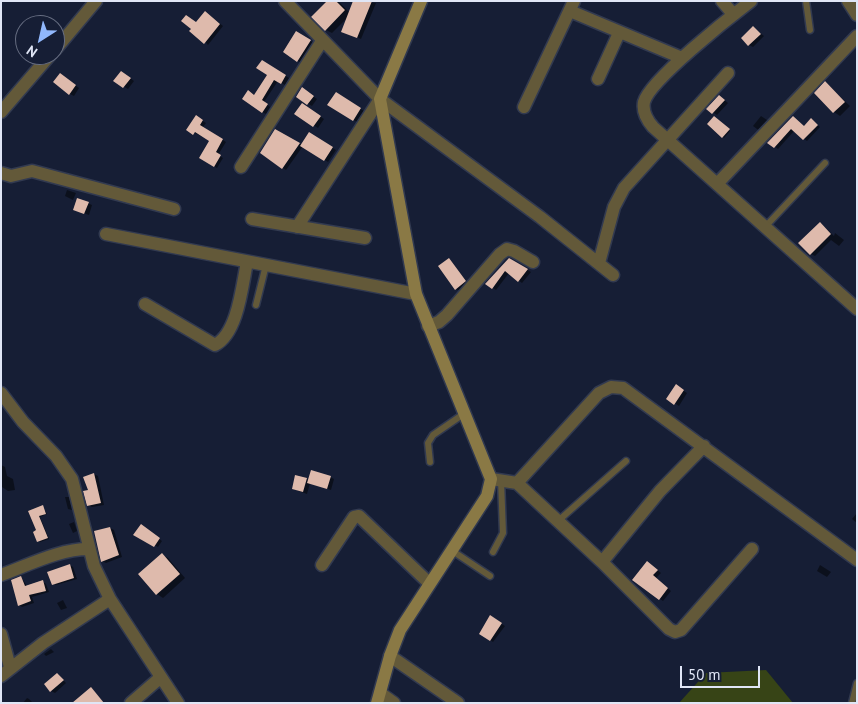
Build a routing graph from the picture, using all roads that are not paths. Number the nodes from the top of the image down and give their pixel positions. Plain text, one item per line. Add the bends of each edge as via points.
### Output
1 (96, 1) edge
2 (285, 1) edge
3 (421, 1) edge
4 (722, 1) edge
5 (751, 1) edge
6 (806, 1) edge
7 (848, 1) edge
8 (572, 6) edge
9 (733, 14) junction
10 (857, 15) edge
11 (810, 30) dead end
12 (620, 33) junction
13 (857, 36) edge
14 (65, 38) edge
15 (322, 41) junction
16 (682, 58) junction
17 (41, 65) edge
18 (728, 73) dead end
19 (598, 79) dead end
20 (380, 99) junction
21 (524, 107) dead end
22 (1, 112) edge
23 (667, 139) junction
24 (825, 163) dead end
25 (240, 167) dead end
26 (1, 173) edge
27 (717, 184) junction
28 (174, 209) dead end
29 (252, 219) dead end
30 (297, 227) junction
31 (765, 227) junction
32 (106, 234) dead end
33 (365, 238) dead end
34 (248, 262) junction
35 (533, 262) dead end
36 (599, 263) junction
37 (266, 265) junction
38 (613, 275) dead end
39 (416, 294) junction
40 (145, 304) dead end
41 (256, 305) dead end
42 (857, 309) edge
43 (428, 326) junction
44 (3, 399) edge
45 (465, 413) junction
46 (704, 446) junction
47 (626, 461) dead end
48 (430, 462) dead end
49 (496, 480) junction
50 (517, 483) junction
51 (558, 521) junction
52 (89, 549) junction
53 (752, 549) dead end
54 (451, 550) junction
55 (493, 552) dead end
56 (857, 560) edge
57 (602, 562) junction
58 (322, 565) dead end
59 (1, 575) edge
60 (490, 576) dead end
61 (429, 583) junction
62 (110, 599) junction
63 (1, 634) edge
64 (390, 656) junction
65 (6, 672) edge
66 (161, 677) junction
67 (857, 683) edge
68 (379, 698) edge
69 (131, 703) edge
70 (178, 703) edge
71 (394, 703) edge
72 (458, 703) edge
73 (852, 703) edge

1 - 14 street
2 - 15 street
3 - 20 street
4 - 9 street
5 - 9 street
6 - 11 lane
7 - 10 street
8 - 12 street
8 - 21 street
9 - 16 street
12 - 16 street
12 - 19 street
13 - 27 street
15 - 20 street
15 - 25 street
16 - 23 street via 644,102 647,120
17 - 22 street
18 - 23 street
20 - 30 street
20 - 36 street
20 - 39 street
23 - 27 street
23 - 36 street via 619,197
24 - 31 lane
26 - 28 street via 11,176 32,171
27 - 31 street
29 - 30 street
30 - 33 street
31 - 42 street
32 - 34 street
34 - 37 street
34 - 40 street via 232,325 226,337 215,344
35 - 43 street via 506,249 440,322
36 - 38 street
37 - 39 street
37 - 41 lane
39 - 43 street
43 - 45 street
44 - 52 street via 56,456 72,479
45 - 48 lane via 432,436 428,443
45 - 49 street
46 - 50 street via 623,388 612,387 598,393
46 - 56 street
46 - 57 street via 660,491
47 - 51 lane
49 - 50 street
49 - 54 street
49 - 55 lane via 503,533
50 - 51 street
51 - 57 street
52 - 59 street via 61,553
52 - 62 street
53 - 57 street via 682,630 675,632
54 - 60 lane
54 - 61 street
58 - 61 street via 354,517 359,516
61 - 64 street via 400,630
62 - 65 street
62 - 66 street
63 - 65 street
64 - 68 street
64 - 72 street
66 - 69 street
66 - 70 street
67 - 73 lane
68 - 71 street

